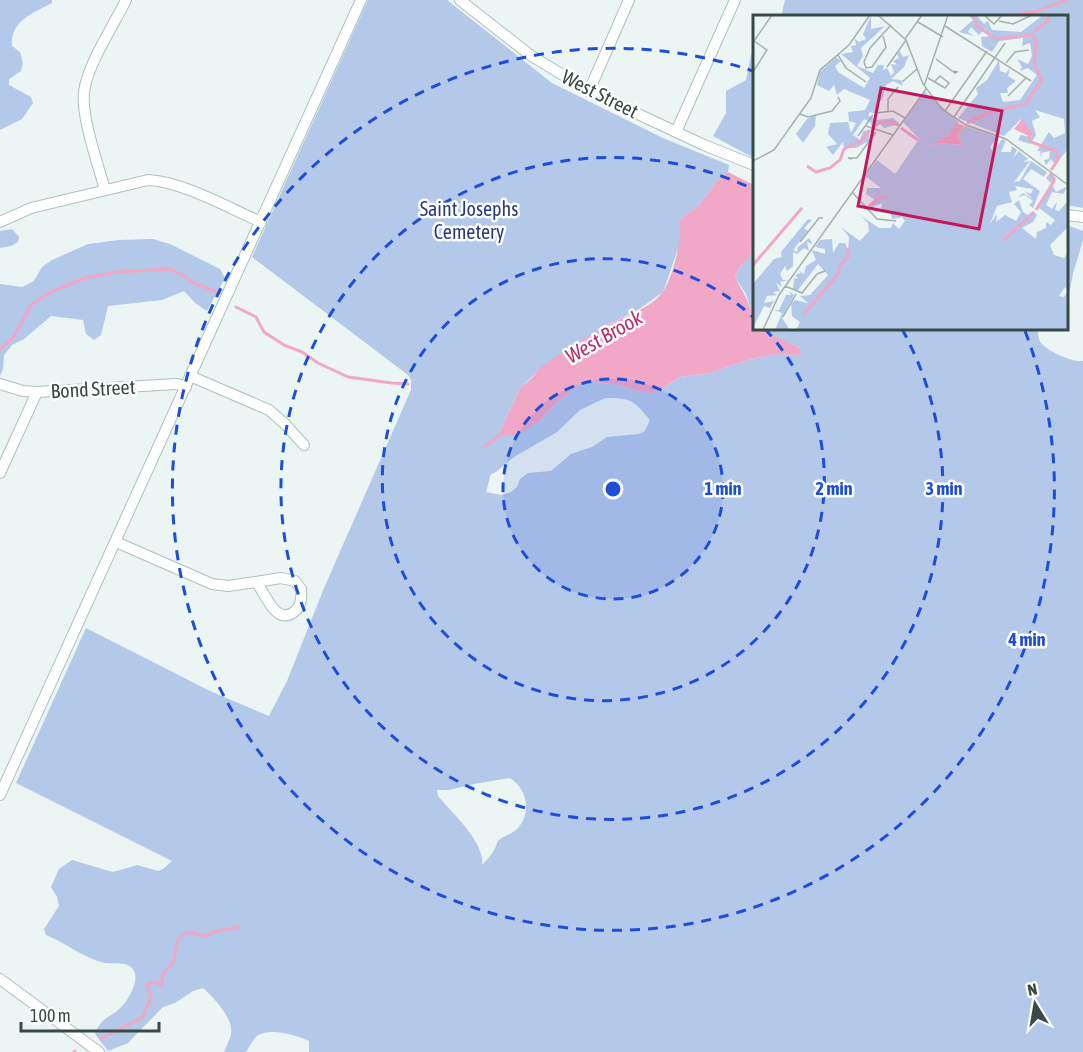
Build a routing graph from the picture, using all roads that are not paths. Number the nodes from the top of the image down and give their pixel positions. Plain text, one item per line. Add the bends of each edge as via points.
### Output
1 (126, 0) edge
2 (361, 0) edge
3 (460, 0) edge
4 (629, 0) edge
5 (735, 0) edge
6 (589, 91) junction
7 (676, 132) junction
8 (753, 165) edge
9 (105, 190) junction
10 (1068, 215) edge
11 (1083, 217) edge
12 (0, 222) edge
13 (261, 222) junction
14 (190, 376) junction
15 (0, 384) edge
16 (186, 387) junction
17 (38, 392) junction
18 (304, 445) dead end
19 (0, 473) edge
20 (116, 542) junction
21 (256, 582) dead end
22 (0, 795) edge
23 (0, 979) edge
24 (99, 1052) edge

1 - 9 street via 92,67 84,93
2 - 13 street
3 - 6 street, West Street via 530,55
4 - 6 street
5 - 7 street
6 - 7 street, West Street
7 - 8 street, West Street
9 - 12 street via 22,211
9 - 13 street via 162,181
10 - 11 street
13 - 14 street
14 - 16 street
14 - 18 street via 269,410
15 - 17 street, Bond Street
16 - 17 street, Bond Street via 177,384
16 - 20 street
17 - 19 street
20 - 21 street via 212,584
20 - 22 street
23 - 24 street

